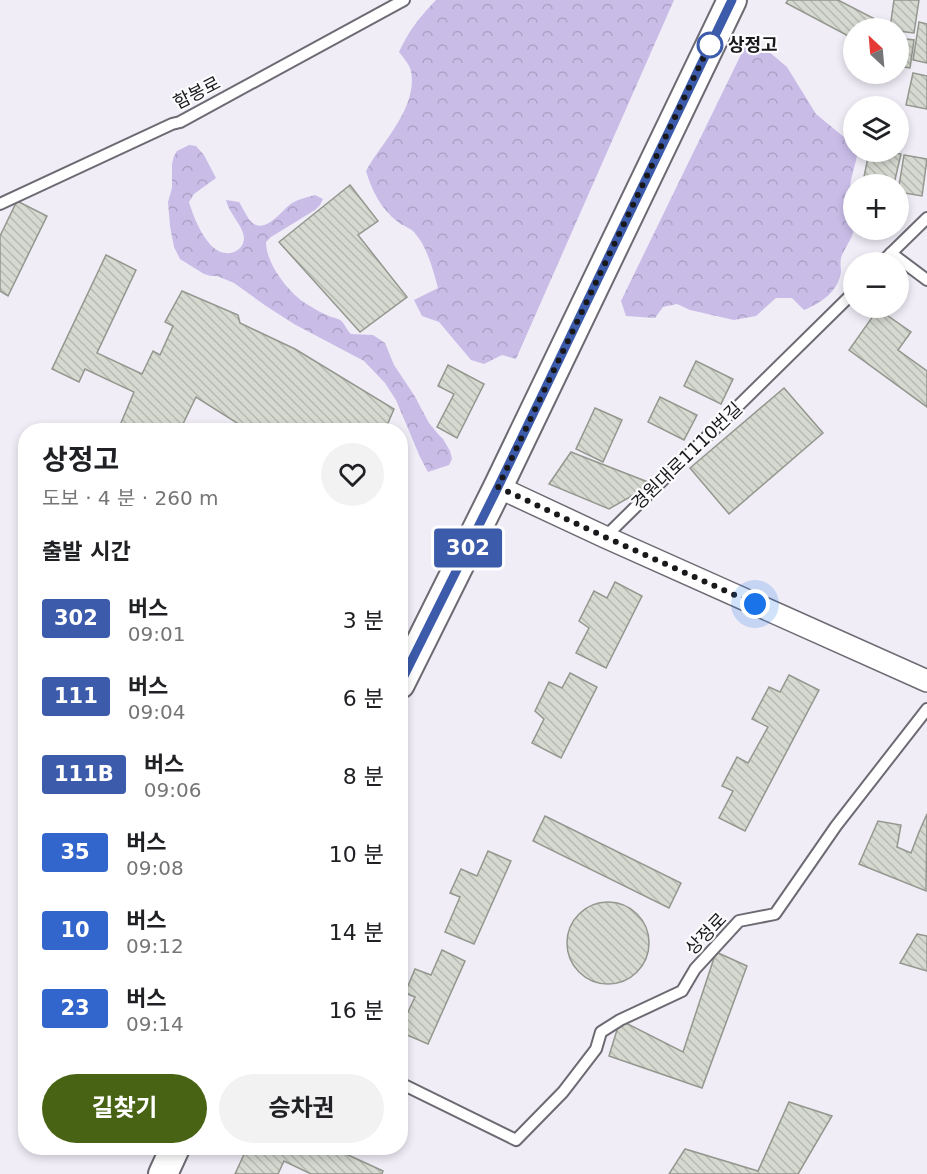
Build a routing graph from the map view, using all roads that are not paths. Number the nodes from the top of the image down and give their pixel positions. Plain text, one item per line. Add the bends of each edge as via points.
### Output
1 (404, 0) edge
2 (732, 0) edge
3 (0, 204) edge
4 (927, 218) edge
5 (892, 252) edge
6 (909, 266) edge
7 (927, 280) edge
8 (843, 303) edge
9 (498, 487) junction
10 (605, 537) junction
11 (408, 668) edge
12 (927, 681) edge
13 (927, 709) edge
14 (408, 1087) edge
15 (172, 1155) edge
16 (163, 1174) edge

1 - 3 lane, 함봉로 via 180,122
2 - 9 main road
4 - 5 lane
6 - 7 lane
8 - 10 lane, 경원대로1110번길
9 - 10 street
9 - 11 main road
10 - 12 street
13 - 14 lane, 상정로 via 836,826 775,914 739,921 695,969 682,991 601,1032 596,1049 563,1092 516,1140
15 - 16 main road

